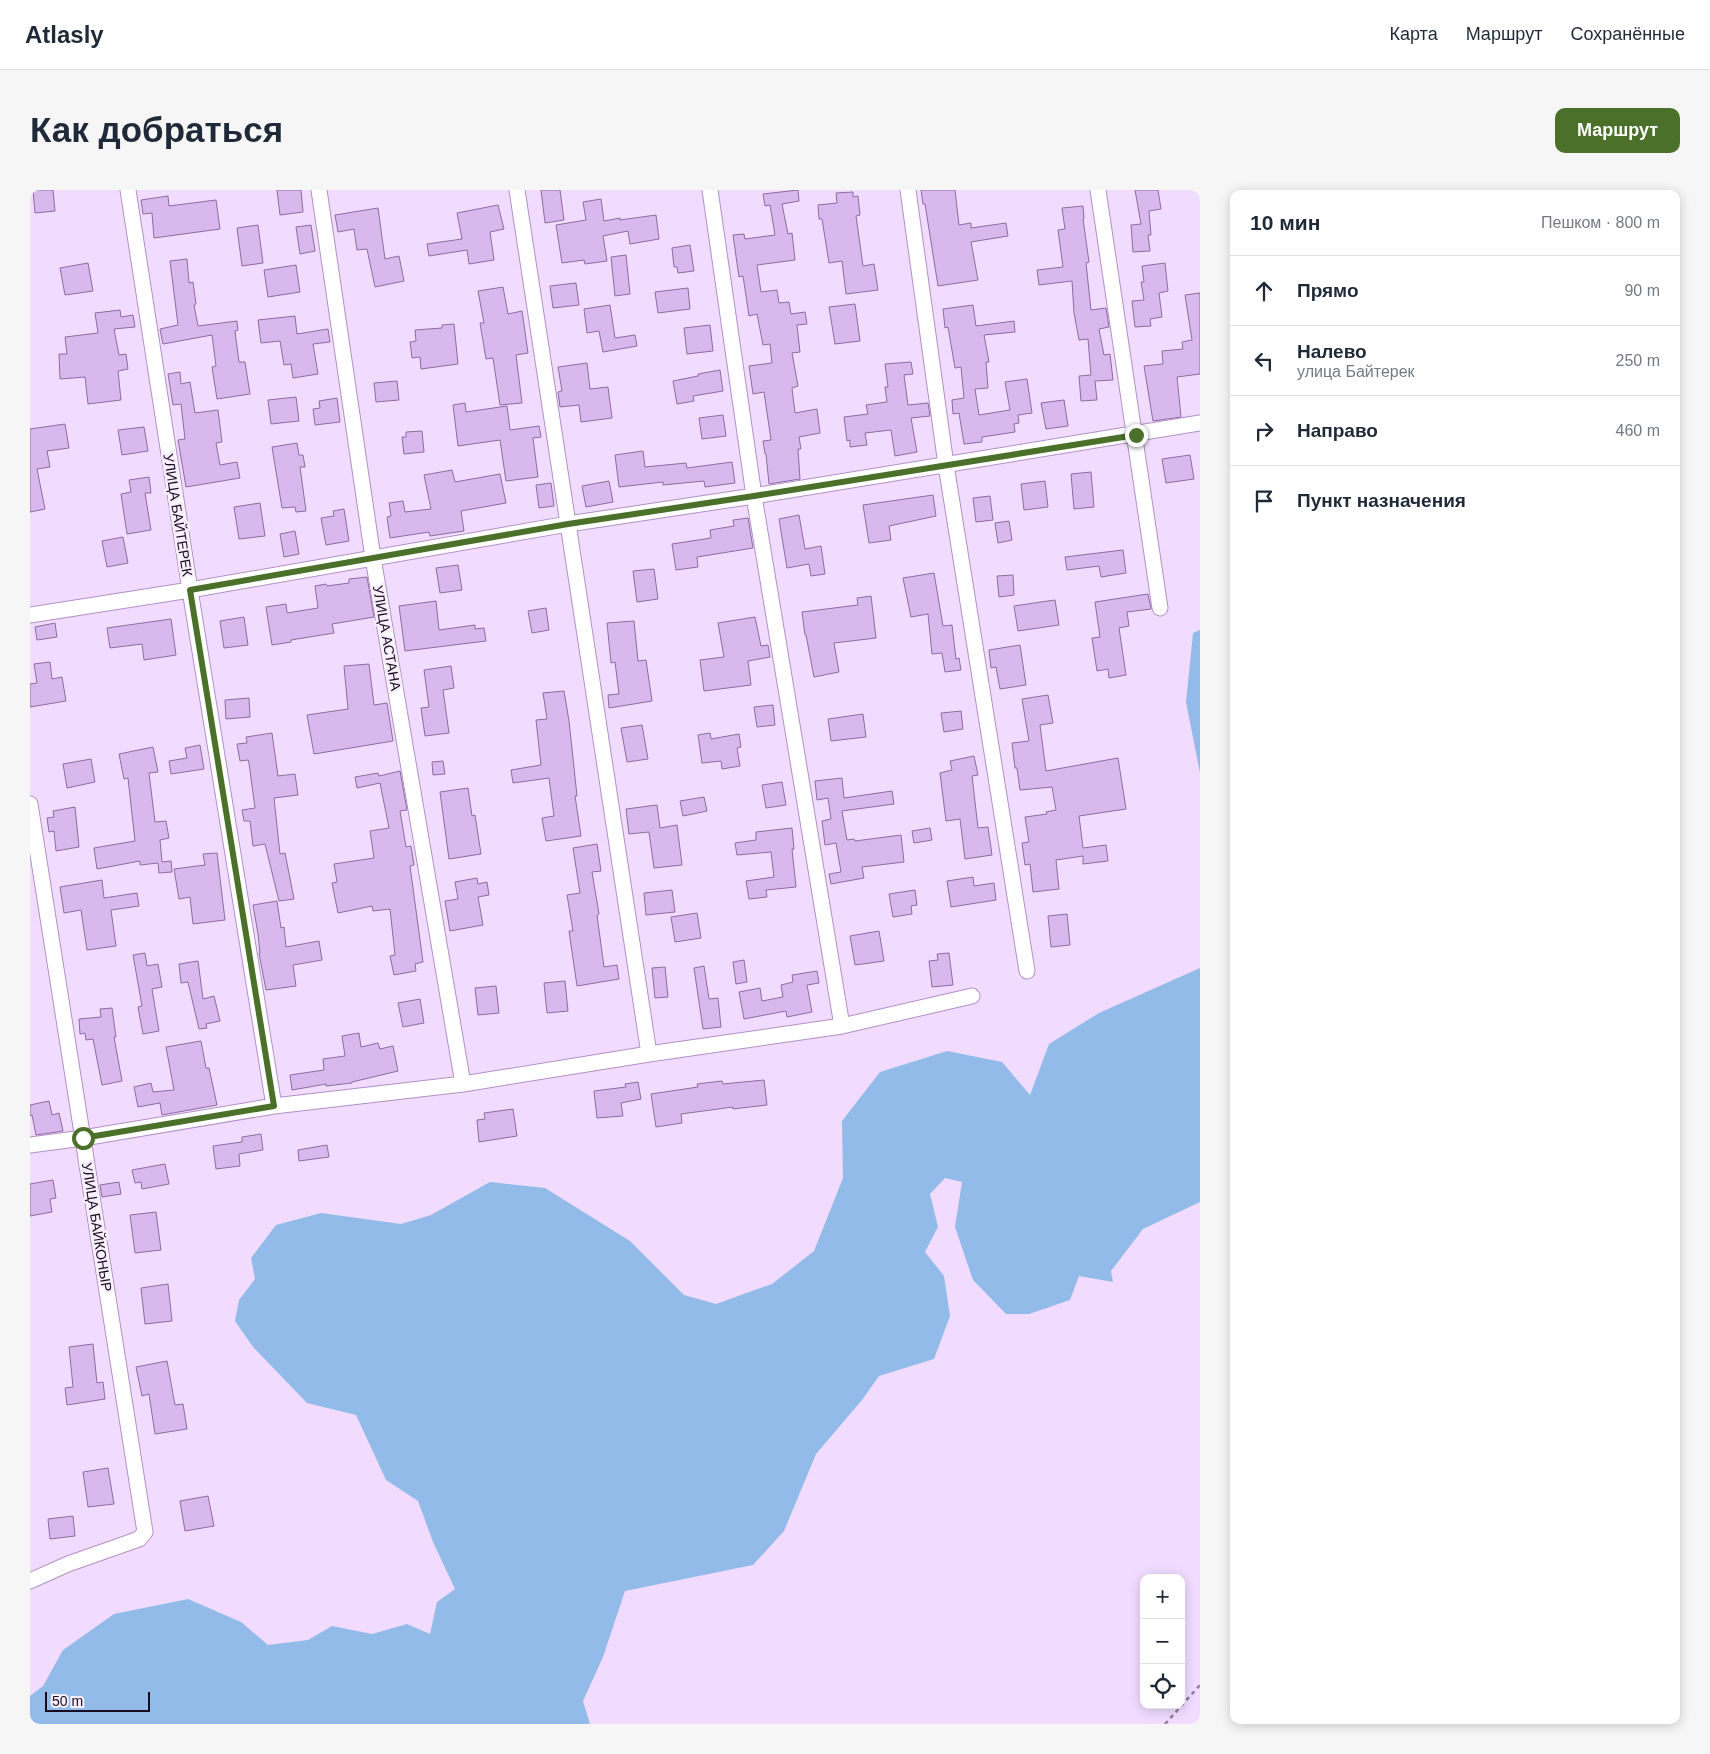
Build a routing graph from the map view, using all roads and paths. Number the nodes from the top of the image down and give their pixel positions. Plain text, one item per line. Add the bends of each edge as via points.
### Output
1 (128, 190) edge
2 (319, 190) edge
3 (517, 190) edge
4 (710, 190) edge
5 (908, 190) edge
6 (1098, 190) edge
7 (1200, 423) edge
8 (1136, 435) junction
9 (946, 465) junction
10 (754, 496) junction
11 (568, 524) junction
12 (373, 558) junction
13 (190, 590) junction
14 (1160, 608) dead end
15 (30, 615) edge
16 (30, 804) edge
17 (1027, 971) dead end
18 (972, 996) dead end
19 (842, 1026) junction
20 (649, 1054) junction
21 (463, 1084) junction
22 (274, 1106) junction
23 (83, 1138) junction
24 (30, 1145) edge
25 (30, 1581) edge
26 (1200, 1685) edge
27 (1165, 1724) edge

1 - 13 street, УЛИЦА БАЙТЕРЕК
2 - 12 street, УЛИЦА АСТАНА
3 - 11 street
4 - 10 street
5 - 9 street
6 - 8 street
7 - 8 street
8 - 9 street
8 - 14 street
9 - 10 street
9 - 17 street
10 - 11 street
10 - 19 street
11 - 12 street
11 - 20 street
12 - 13 street
12 - 21 street, УЛИЦА АСТАНА
13 - 15 street
13 - 22 street, УЛИЦА БАЙТЕРЕК
16 - 23 street, УЛИЦА БАЙКОНЫР
18 - 19 street
19 - 20 street
20 - 21 street
21 - 22 street
22 - 23 street
23 - 24 street
23 - 25 street, УЛИЦА БАЙКОНЫР via 145,1532 139,1539
26 - 27 path

